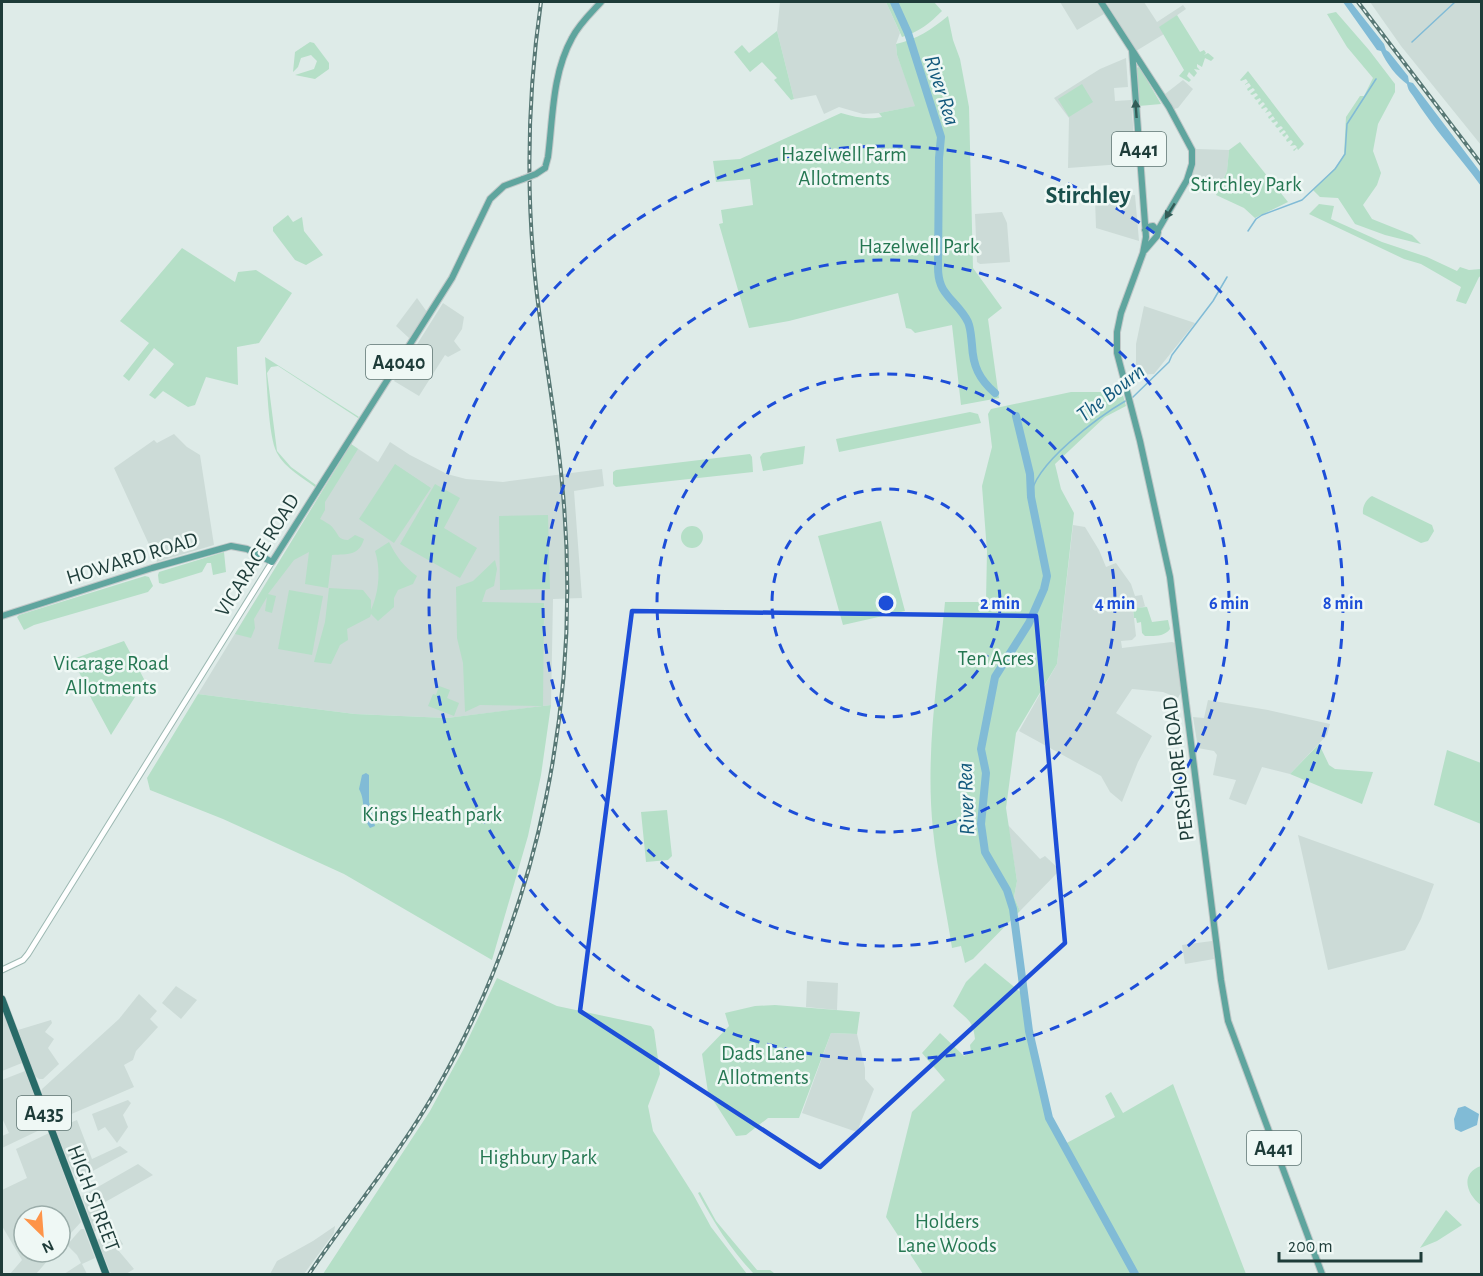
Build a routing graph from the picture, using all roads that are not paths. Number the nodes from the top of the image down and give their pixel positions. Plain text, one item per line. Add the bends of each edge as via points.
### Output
1 (601, 2) edge
2 (1101, 2) edge
3 (1132, 50) junction
4 (1143, 67) junction
5 (1133, 69) junction
6 (1158, 230) junction
7 (1148, 236) junction
8 (272, 562) junction
9 (2, 616) edge
10 (2, 970) edge
11 (2, 999) edge
12 (106, 1275) edge
13 (1322, 1275) edge

1 - 8 main road, VICARAGE ROAD / A4040, bridge via 576,31 562,60 544,168 504,186 490,199 452,278
2 - 3 main road, A441
3 - 4 main road, A441
3 - 5 main road, A441
4 - 5 main road via 1137,64
4 -> 6 main road, A441 via 1192,150 1187,180
7 -> 5 main road, A441
6 - 7 main road, PERSHORE ROAD via 1158,236
6 - 7 main road via 1151,226
7 - 13 main road, PERSHORE ROAD / A441 via 1121,313 1117,353 1170,577 1221,980 1228,1021
8 - 9 main road, HOWARD ROAD via 247,549 231,546
8 - 10 main road, VICARAGE ROAD via 28,954
11 - 12 highway, HIGH STREET / A435

